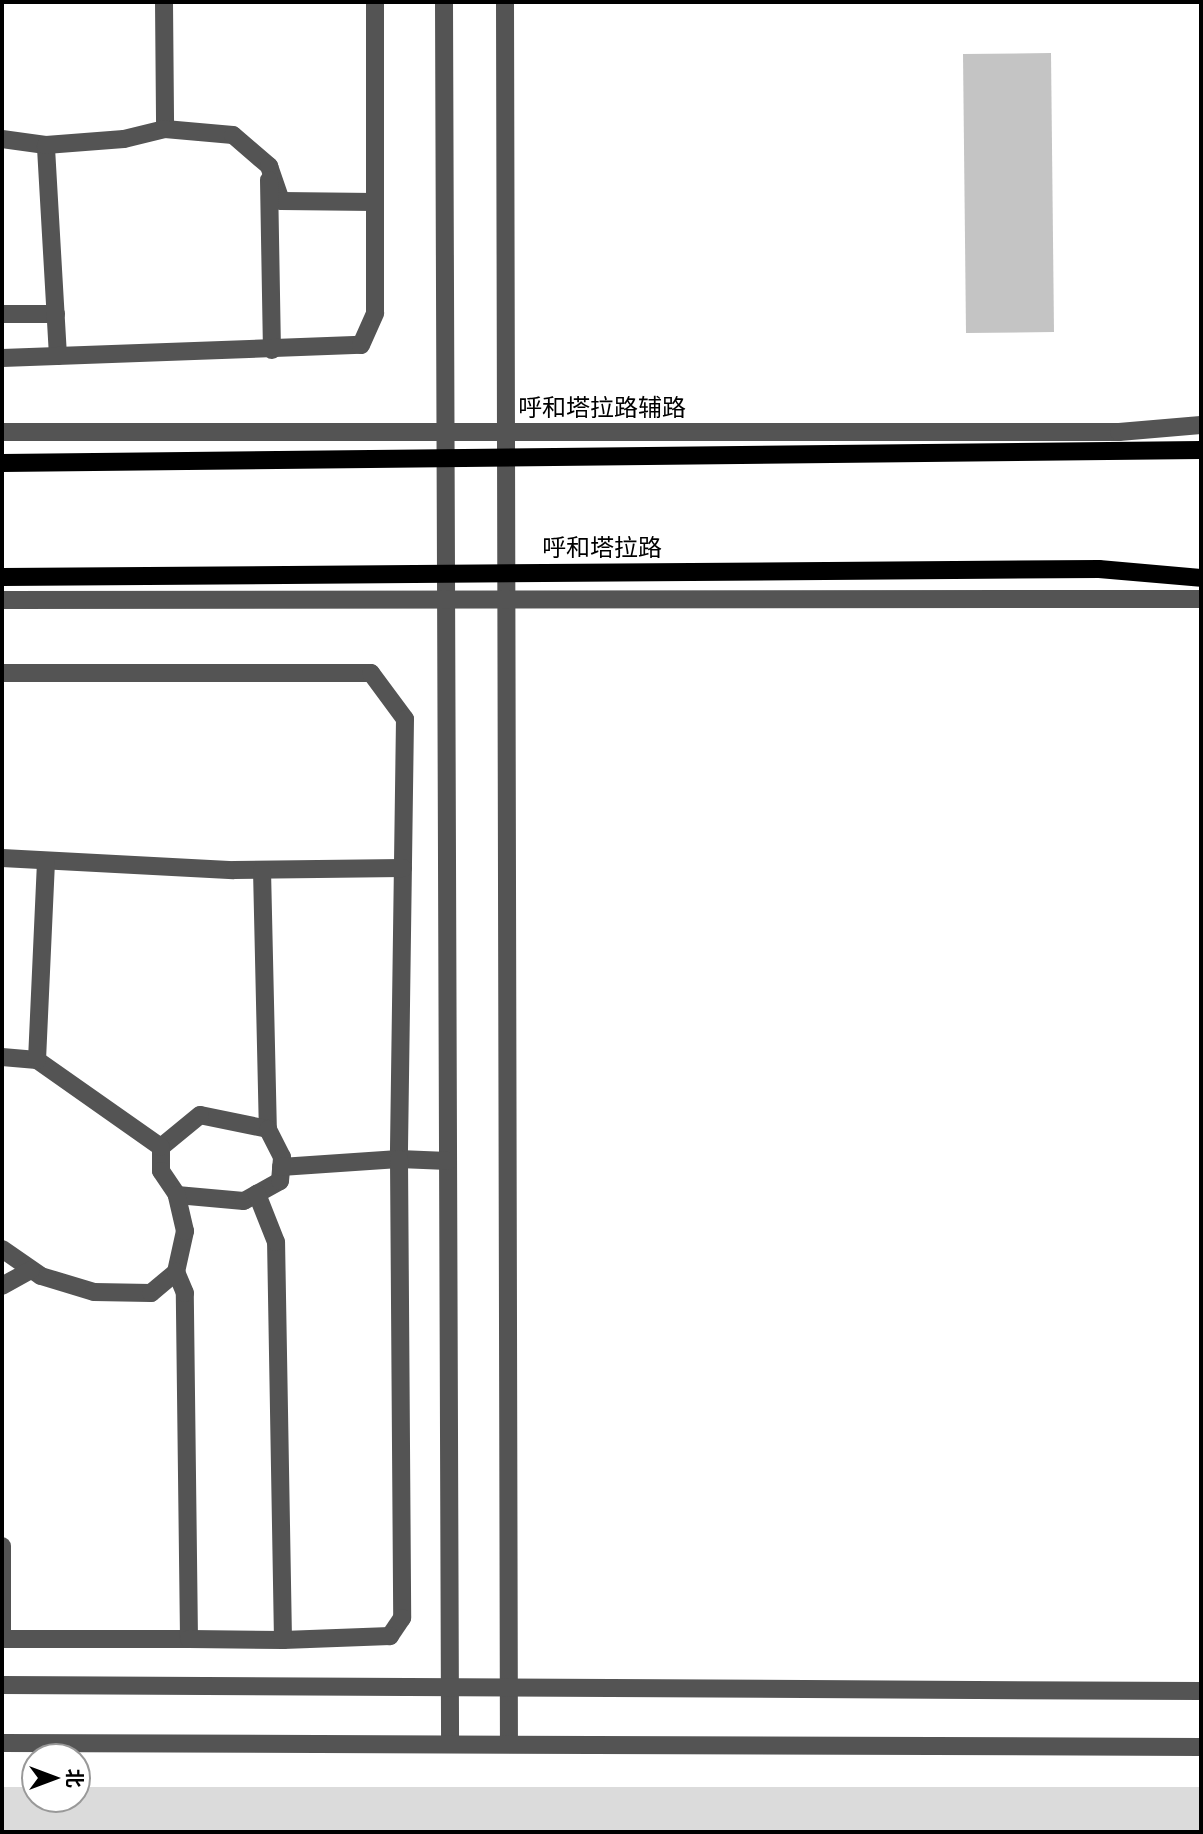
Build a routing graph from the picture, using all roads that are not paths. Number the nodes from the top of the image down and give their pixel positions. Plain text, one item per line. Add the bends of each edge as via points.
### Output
1 (164, 2) edge
2 (375, 2) edge
3 (444, 2) edge
4 (505, 2) edge
5 (165, 129) junction
6 (2, 139) edge
7 (46, 145) junction
8 (269, 166) junction
9 (375, 202) junction
10 (2, 314) edge
11 (56, 314) junction
12 (272, 350) junction
13 (58, 356) junction
14 (2, 358) edge
15 (1201, 425) edge
16 (444, 430) junction
17 (2, 432) edge
18 (507, 433) junction
19 (1201, 450) edge
20 (507, 459) junction
21 (444, 460) junction
22 (2, 463) edge
23 (509, 573) junction
24 (446, 574) junction
25 (2, 577) edge
26 (1201, 578) edge
27 (446, 598) junction
28 (1201, 599) edge
29 (2, 600) edge
30 (509, 601) junction
31 (2, 673) edge
32 (2, 858) edge
33 (46, 862) junction
34 (403, 868) junction
35 (262, 870) junction
36 (2, 1057) edge
37 (37, 1060) junction
38 (268, 1129) junction
39 (161, 1147) junction
40 (399, 1159) junction
41 (448, 1161) junction
42 (281, 1167) junction
43 (257, 1194) junction
44 (177, 1195) junction
45 (2, 1249) edge
46 (32, 1270) junction
47 (176, 1272) junction
48 (2, 1286) edge
49 (2, 1546) edge
50 (2, 1639) edge
51 (188, 1639) junction
52 (284, 1640) junction
53 (2, 1685) edge
54 (450, 1685) junction
55 (509, 1685) junction
56 (1201, 1691) edge
57 (450, 1742) junction
58 (509, 1742) junction
59 (2, 1743) edge
60 (1201, 1747) edge

1 - 5 street
2 - 9 street
3 - 16 street
4 - 18 street
5 - 7 street via 124,139
5 - 8 street via 233,135
6 - 7 street
7 - 11 street
8 - 9 street via 281,201
8 - 12 street
9 - 12 street via 375,313 360,345
10 - 11 street
11 - 13 street
12 - 13 street
13 - 14 street
15 - 18 street, 呼和塔拉路辅路 via 1119,432
16 - 17 street, 呼和塔拉路辅路
16 - 18 street, 呼和塔拉路辅路
16 - 21 street
18 - 20 street
19 - 20 main road
20 - 21 main road
20 - 23 street
21 - 22 main road
21 - 24 street
23 - 24 main road, 呼和塔拉路
23 - 26 main road, 呼和塔拉路 via 1098,569
23 - 30 street
24 - 25 main road, 呼和塔拉路
24 - 27 street
27 - 29 street
27 - 30 street
27 - 41 street
28 - 30 street
30 - 55 street
31 - 34 street via 371,673 405,719
32 - 33 street
33 - 35 street
33 - 37 street
34 - 35 street
34 - 40 street
35 - 38 street
36 - 37 street
37 - 39 street
38 - 39 street via 201,1115
38 - 42 street
39 - 44 street via 161,1171
40 - 41 street
40 - 42 street
40 - 52 street via 402,1618 390,1636
41 - 54 street
42 - 43 street via 280,1181
43 - 44 street via 244,1201
43 - 52 street via 276,1242
44 - 47 street via 185,1231
45 - 46 street
46 - 47 street via 94,1292 151,1293
46 - 48 street
47 - 51 street via 185,1293
49 - 50 street
50 - 51 street
51 - 52 street
53 - 54 street
54 - 55 street
54 - 57 street
55 - 56 street
55 - 58 street
57 - 58 street
57 - 59 street
58 - 60 street

